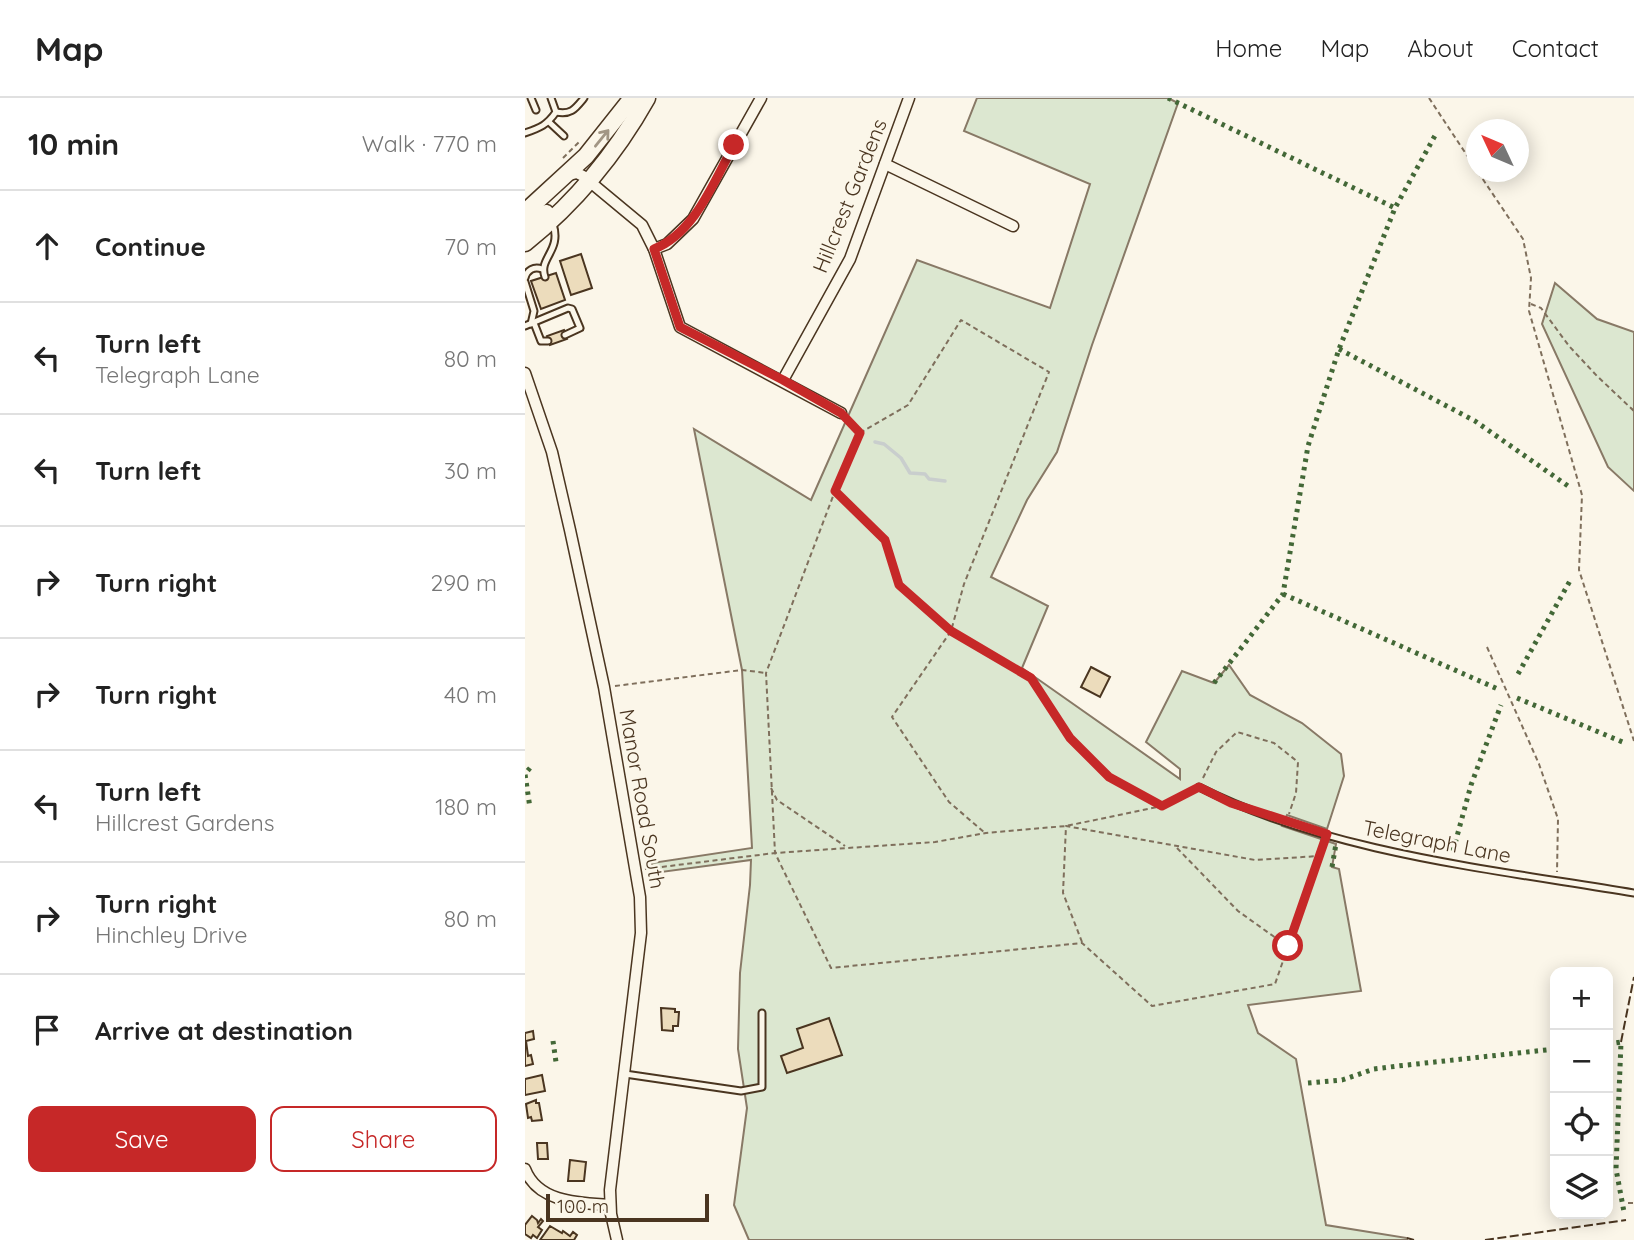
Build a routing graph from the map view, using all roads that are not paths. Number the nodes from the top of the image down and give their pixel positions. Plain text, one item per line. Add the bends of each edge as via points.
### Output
1 (531, 98) edge
2 (551, 98) edge
3 (584, 98) edge
4 (632, 98) edge
5 (647, 98) edge
6 (761, 98) edge
7 (909, 98) edge
8 (535, 110) dead end
9 (556, 112) junction
10 (549, 122) junction
11 (525, 133) edge
12 (564, 136) dead end
13 (885, 164) junction
14 (569, 174) junction
15 (589, 183) junction
16 (525, 212) edge
17 (552, 221) junction
18 (1013, 226) dead end
19 (525, 229) edge
20 (525, 243) edge
21 (654, 249) junction
22 (542, 270) junction
23 (545, 277) dead end
24 (525, 280) edge
25 (554, 304) dead end
26 (557, 313) junction
27 (530, 324) edge
28 (565, 335) dead end
29 (548, 341) dead end
30 (525, 373) edge
31 (783, 380) junction
32 (841, 413) road end
33 (1199, 787) road end
34 (1634, 893) edge
35 (762, 1013) dead end
36 (625, 1074) junction
37 (525, 1169) edge
38 (610, 1205) junction
39 (617, 1240) edge

1 - 8 lane
2 - 9 lane
3 - 9 lane via 569,113
14 -> 4 highway
5 - 15 highway
6 - 21 street via 693,219 667,244
7 - 13 street, Hillcrest Gardens
9 - 10 lane
10 - 11 lane
10 - 12 lane
13 - 18 street
13 - 31 street, Hillcrest Gardens via 850,259
14 - 15 street via 577,173
14 - 16 highway
15 - 17 highway
15 - 19 highway
15 - 21 street via 642,225
17 - 20 highway
17 - 22 lane via 555,245
21 - 31 street via 680,327
22 - 23 lane
22 - 24 lane via 533,268
24 - 27 lane via 534,311
25 - 26 lane
26 - 27 lane
26 - 28 lane via 569,308 575,312 580,328
27 - 29 lane via 541,341
30 - 36 street, Manor Road South via 552,452 604,687 637,870 641,933
31 - 32 street
33 - 34 lane, Telegraph Lane via 1286,821 1415,856
35 - 36 lane via 762,1087 741,1091
36 - 38 street, Manor Road South
37 - 38 street via 536,1186 551,1195
38 - 39 street, Manor Road South

